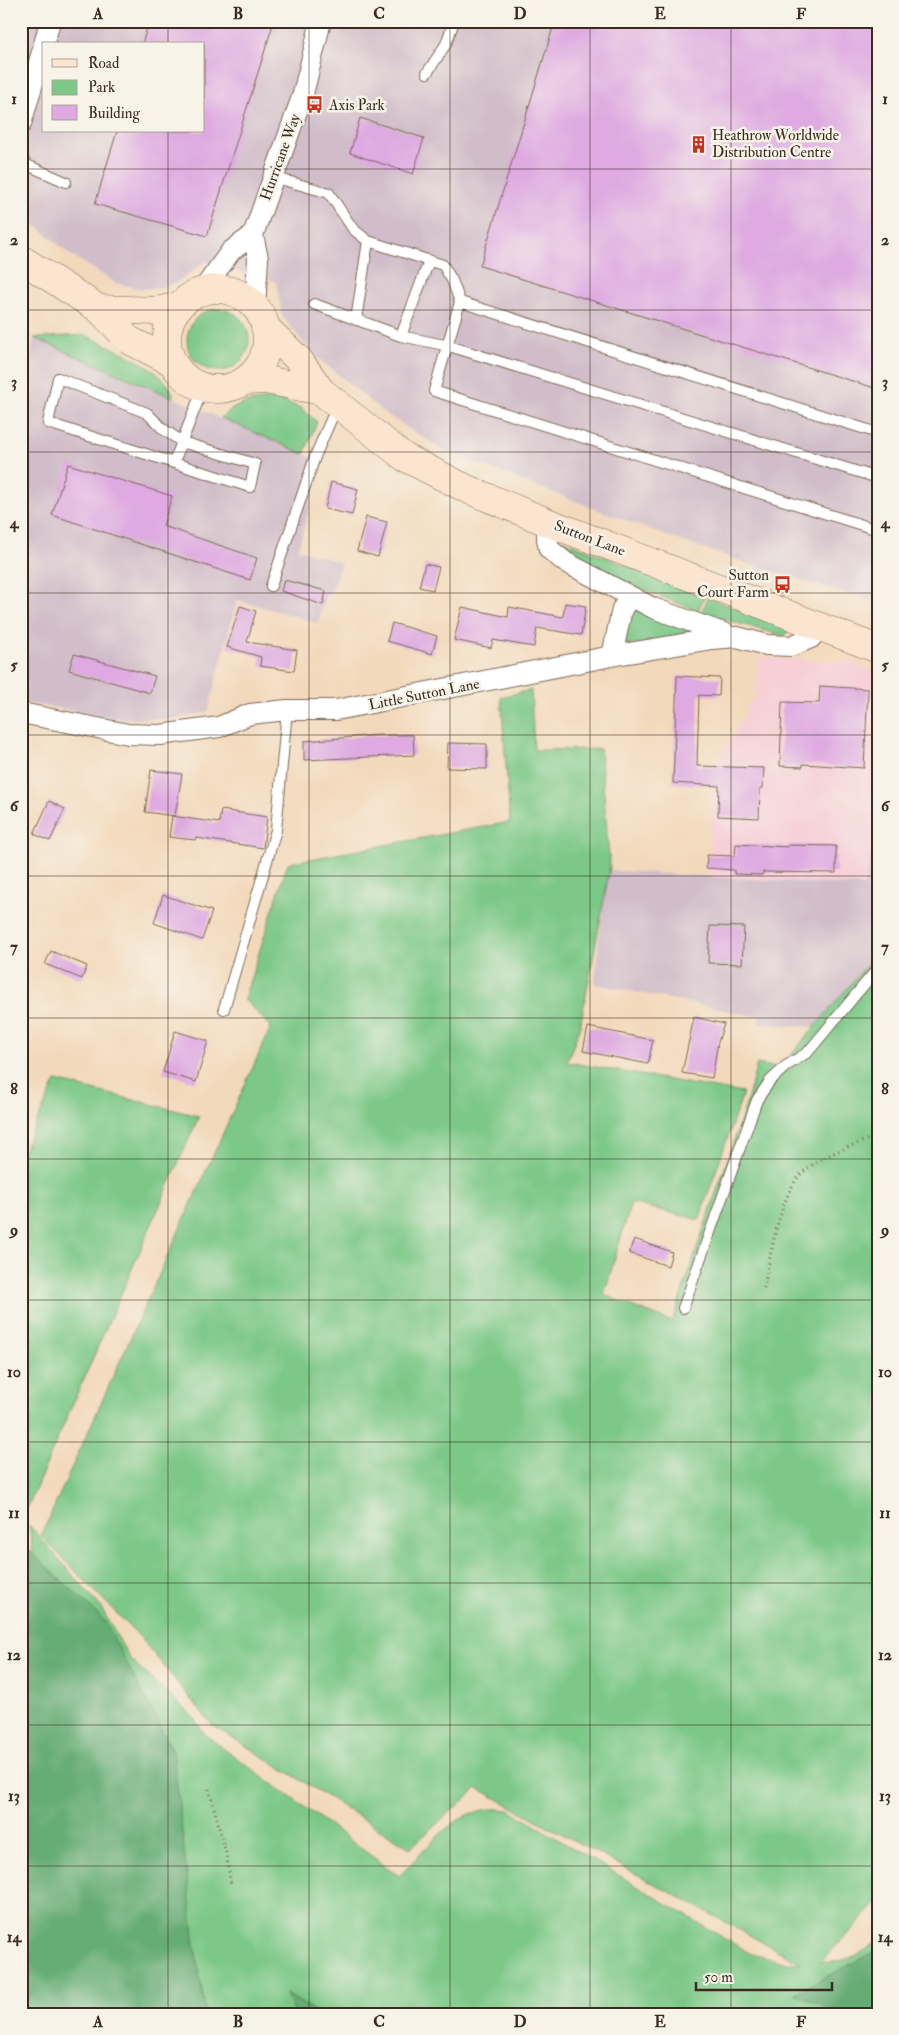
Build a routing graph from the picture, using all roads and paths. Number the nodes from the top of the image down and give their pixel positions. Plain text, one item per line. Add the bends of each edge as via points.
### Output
1 (50, 21) edge
2 (321, 21) edge
3 (454, 21) edge
4 (45, 42) edge
5 (42, 51) edge
6 (427, 73) dead end
7 (21, 124) edge
8 (21, 157) edge
9 (272, 177) junction
10 (66, 182) dead end
11 (253, 235) junction
12 (368, 241) junction
13 (21, 259) edge
14 (430, 261) junction
15 (202, 291) junction
16 (460, 302) junction
17 (314, 304) dead end
18 (179, 306) junction
19 (98, 309) junction
20 (260, 317) junction
21 (356, 320) junction
22 (401, 336) junction
23 (449, 346) junction
24 (172, 362) junction
25 (244, 381) junction
26 (203, 388) junction
27 (330, 397) junction
28 (878, 433) edge
29 (182, 442) junction
30 (174, 462) junction
31 (878, 478) edge
32 (547, 522) junction
33 (878, 530) edge
34 (271, 586) dead end
35 (630, 597) junction
36 (820, 627) junction
37 (738, 637) junction
38 (878, 649) edge
39 (612, 656) junction
40 (287, 710) junction
41 (21, 713) edge
42 (878, 968) edge
43 (224, 1009) dead end
44 (878, 1135) edge
45 (764, 1288) dead end
46 (683, 1308) dead end
47 (209, 1789) dead end
48 (231, 1884) dead end

1 - 4 street
2 - 9 street, Hurricane Way via 303,94
3 - 6 lane via 446,44
5 - 7 street
8 - 10 lane via 26,165
9 - 11 street, Hurricane Way
9 - 12 lane via 329,193 353,229
11 - 15 street via 231,251
11 - 20 street, Hurricane Way via 258,258
12 - 14 lane
12 - 21 lane
13 - 19 street
14 - 16 lane via 443,265
14 - 22 lane
15 - 18 street
15 - 20 street via 236,293 245,298
16 - 23 lane
16 - 28 lane
17 - 21 lane
18 - 19 street via 157,311
18 - 24 street via 166,334
19 - 24 street via 129,340
20 - 25 street via 267,338 262,360
20 - 27 street, Sutton Lane
21 - 22 lane
22 - 23 lane
23 - 31 lane
23 - 33 lane via 434,391
24 - 26 street via 190,382
25 - 26 street via 232,387
25 - 27 street, Sutton Lane via 266,380
26 - 29 lane
27 - 32 street, Sutton Lane via 404,457 467,489
27 - 34 lane via 316,454
29 - 30 lane
29 - 30 lane via 255,464 250,487
29 - 30 lane via 147,413 58,378 48,423
32 - 35 street via 547,539 552,552
32 - 36 street, Sutton Lane
35 - 37 street via 677,618
35 - 39 street via 622,609
36 - 37 street, Little Sutton Lane via 810,638 791,646 767,645
36 - 38 street, Sutton Lane
37 - 39 street, Little Sutton Lane via 712,638
39 - 40 street, Little Sutton Lane via 336,710
40 - 41 street, Little Sutton Lane via 250,714 219,727 160,735 128,734
40 - 43 lane via 276,830
42 - 46 lane via 808,1052 786,1066 756,1100
44 - 45 path via 826,1158 803,1172 789,1188
47 - 48 path

